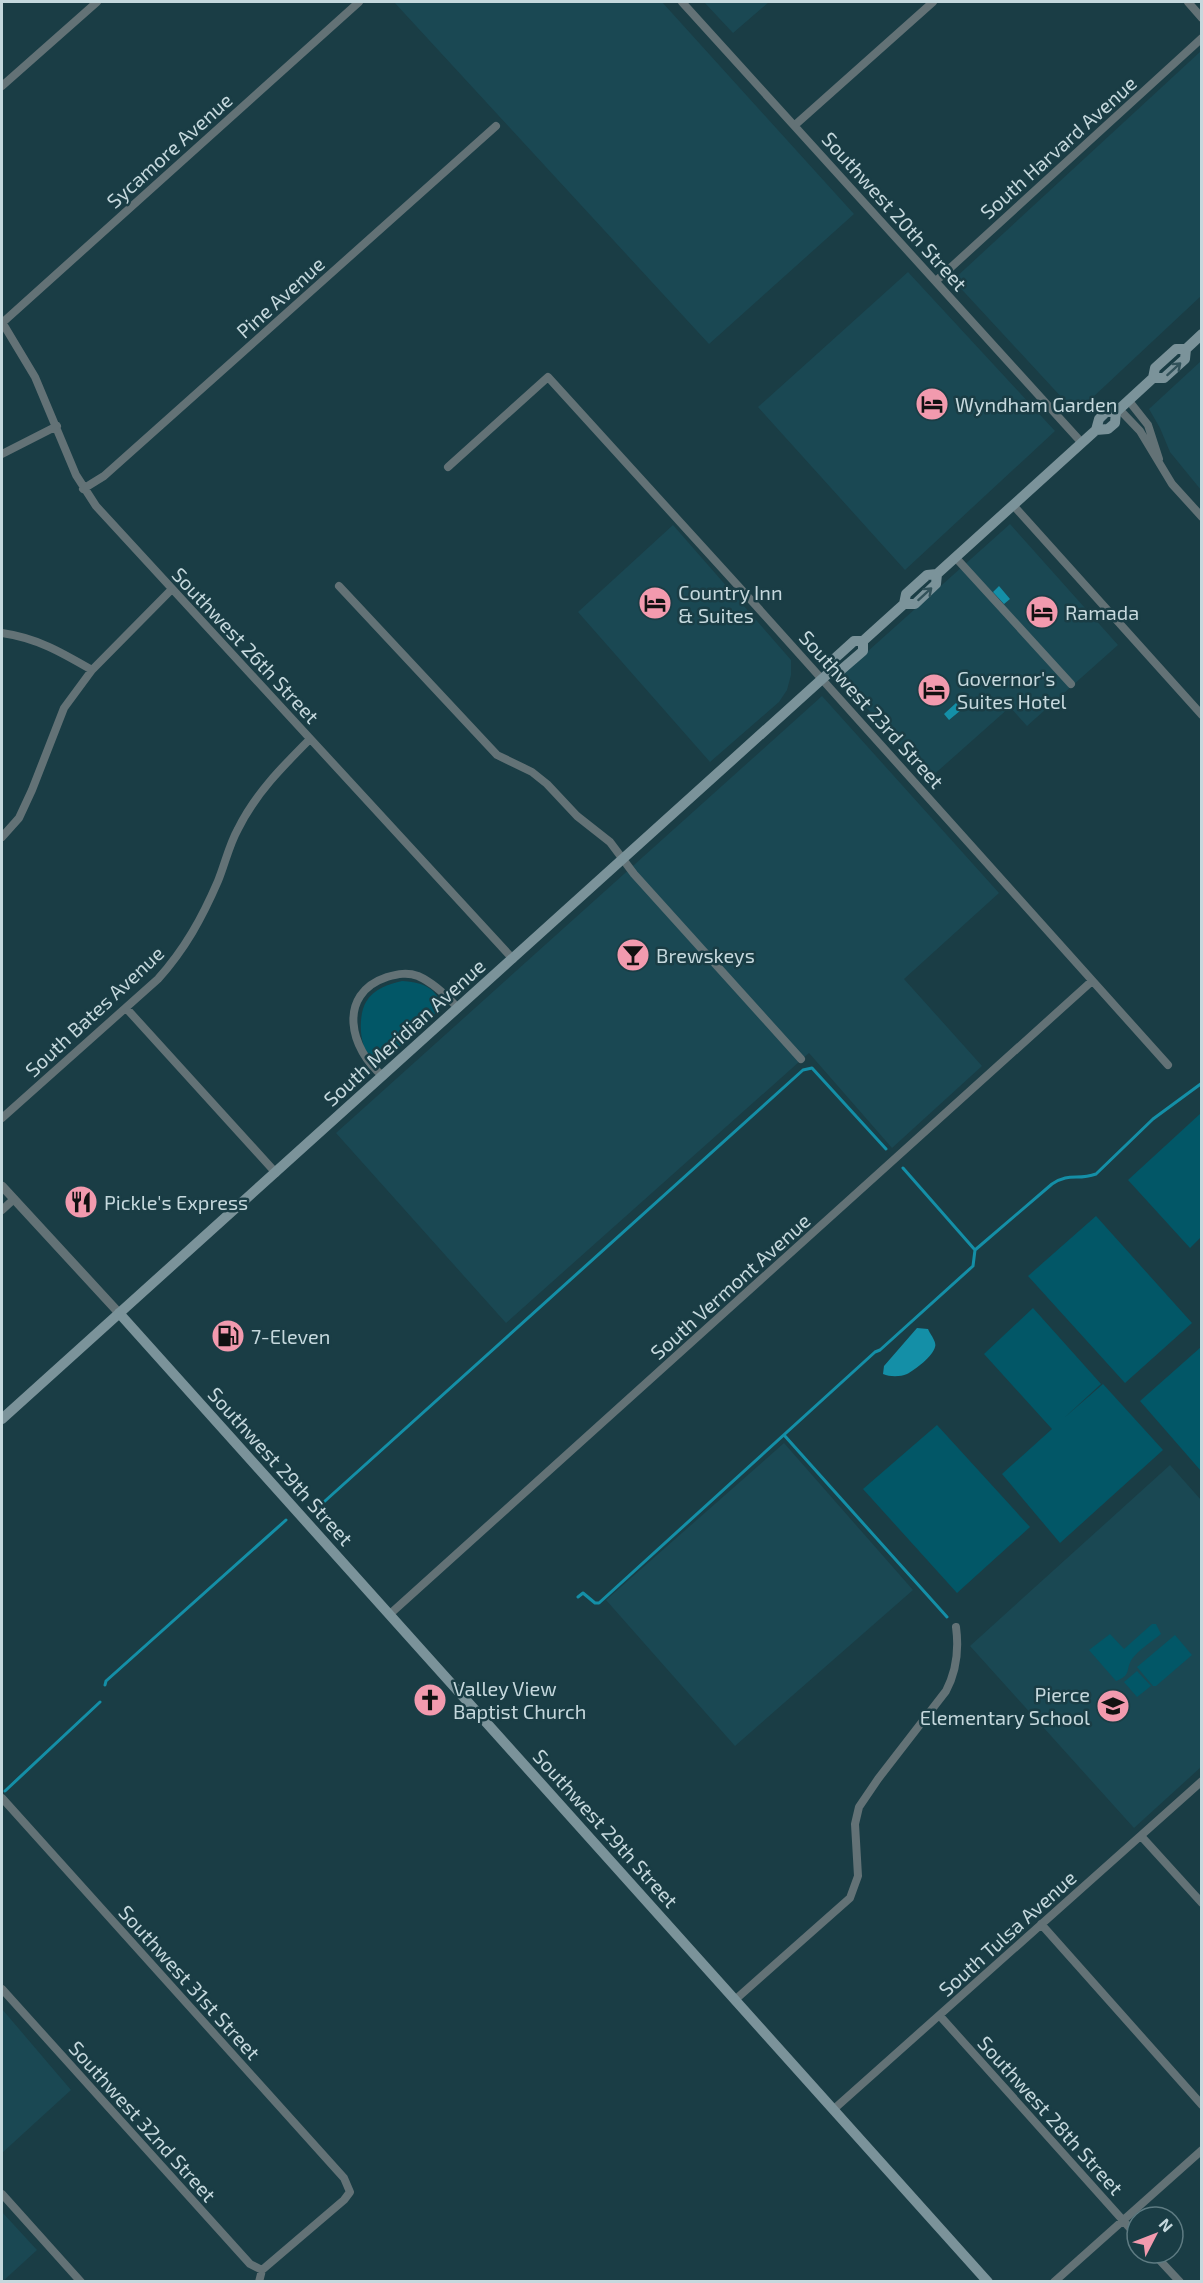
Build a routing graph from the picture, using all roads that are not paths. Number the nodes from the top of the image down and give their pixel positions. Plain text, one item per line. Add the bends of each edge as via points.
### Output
1 (98, 2) edge
2 (359, 2) edge
3 (682, 2) edge
4 (933, 2) edge
5 (1188, 2) edge
6 (1202, 18) edge
7 (1202, 38) edge
8 (2, 86) edge
9 (795, 125) junction
10 (496, 126) dead end
11 (936, 281) junction
12 (2, 322) edge
13 (1199, 341) edge
14 (1129, 401) junction
15 (1118, 411) junction
16 (57, 426) junction
17 (1082, 443) junction
18 (2, 453) edge
19 (448, 467) dead end
20 (1161, 469) junction
21 (83, 489) junction
22 (1014, 505) junction
23 (1202, 517) edge
24 (956, 558) junction
25 (339, 586) dead end
26 (172, 589) junction
27 (2, 633) edge
28 (92, 670) junction
29 (826, 675) junction
30 (1071, 684) dead end
31 (1202, 714) edge
32 (310, 739) junction
33 (2, 837) edge
34 (622, 859) junction
35 (513, 959) junction
36 (1092, 981) junction
37 (126, 1008) junction
38 (458, 1008) junction
39 (801, 1059) dead end
40 (1168, 1065) dead end
41 (383, 1076) junction
42 (2, 1118) edge
43 (276, 1173) junction
44 (2, 1186) edge
45 (14, 1199) junction
46 (2, 1209) edge
47 (119, 1313) junction
48 (2, 1419) edge
49 (390, 1614) junction
50 (956, 1627) dead end
51 (964, 1635) dead end
52 (958, 1642) junction
53 (1202, 1781) edge
54 (2, 1798) edge
55 (1141, 1836) junction
56 (1202, 1903) edge
57 (1041, 1924) junction
58 (2, 1989) edge
59 (736, 2000) junction
60 (940, 2016) junction
61 (1202, 2105) edge
62 (834, 2109) junction
63 (1202, 2150) edge
64 (2, 2194) edge
65 (1123, 2221) junction
66 (1164, 2265) edge
67 (262, 2270) junction
68 (81, 2282) edge
69 (259, 2282) edge
70 (988, 2282) edge
71 (1054, 2282) edge
72 (1180, 2282) edge

1 - 8 street
2 - 12 street, Sycamore Avenue
3 - 9 street, Southwest 20th Street
4 - 9 street
5 - 6 street
7 - 11 street, South Harvard Avenue
9 - 11 street, Southwest 20th Street
10 - 21 street, Pine Avenue via 104,476
11 - 17 street, Southwest 20th Street
12 - 16 street, Southwest 26th Street via 35,377
13 - 14 main road, South Meridian Avenue via 1186,349 1176,349
14 - 15 main road, South Meridian Avenue
14 - 20 street via 1148,425
15 - 17 main road, South Meridian Avenue via 1106,412 1098,419 1096,430
15 - 20 street via 1140,431
16 - 18 street
16 - 21 street, Southwest 26th Street
17 - 22 main road, South Meridian Avenue
19 - 29 street, Southwest 23rd Street via 548,378
20 - 23 street
21 - 26 street, Southwest 26th Street
22 - 24 main road, South Meridian Avenue
22 - 31 street
24 - 29 main road, South Meridian Avenue via 937,574 920,581 906,594 904,604 863,641 854,640 833,660
24 - 30 street
25 - 34 street via 497,755 547,784 577,816 610,842
26 - 28 street
26 - 32 street, Southwest 26th Street
27 - 28 street via 25,636
28 - 33 street via 64,708 19,818
29 - 34 main road, South Meridian Avenue
29 - 36 street, Southwest 23rd Street
32 - 35 street, Southwest 26th Street
32 - 37 street, South Bates Avenue via 281,768 245,816 218,881 179,956
34 - 35 main road, South Meridian Avenue
34 - 39 street
35 - 38 main road, South Meridian Avenue
36 - 40 street, Southwest 23rd Street
36 - 49 street, South Vermont Avenue
37 - 42 street, South Bates Avenue
37 - 43 street
38 - 41 main road, South Meridian Avenue
38 - 41 street via 418,976 401,973 381,979 364,991 352,1015 355,1038 368,1062
41 - 43 main road, South Meridian Avenue
43 - 47 main road, South Meridian Avenue
44 - 45 street, Southwest 29th Street
45 - 46 street
45 - 47 street, Southwest 29th Street
47 - 48 main road, South Meridian Avenue
47 - 49 main road, Southwest 29th Street
49 - 59 main road, Southwest 29th Street
50 - 52 street
51 - 52 street
52 - 59 street via 952,1679 946,1690 859,1807 855,1824 858,1876 850,1898
53 - 55 street, South Tulsa Avenue
54 - 67 street, Southwest 31st Street via 344,2178 350,2192 344,2200
55 - 56 street
55 - 57 street, South Tulsa Avenue
57 - 60 street, South Tulsa Avenue
57 - 61 street
58 - 67 street, Southwest 32nd Street via 250,2264
59 - 62 main road, Southwest 29th Street
60 - 62 street, South Tulsa Avenue
60 - 65 street, Southwest 28th Street
62 - 70 main road, Southwest 29th Street
63 - 65 street
64 - 68 street
65 - 71 street
66 - 72 street
67 - 69 street

